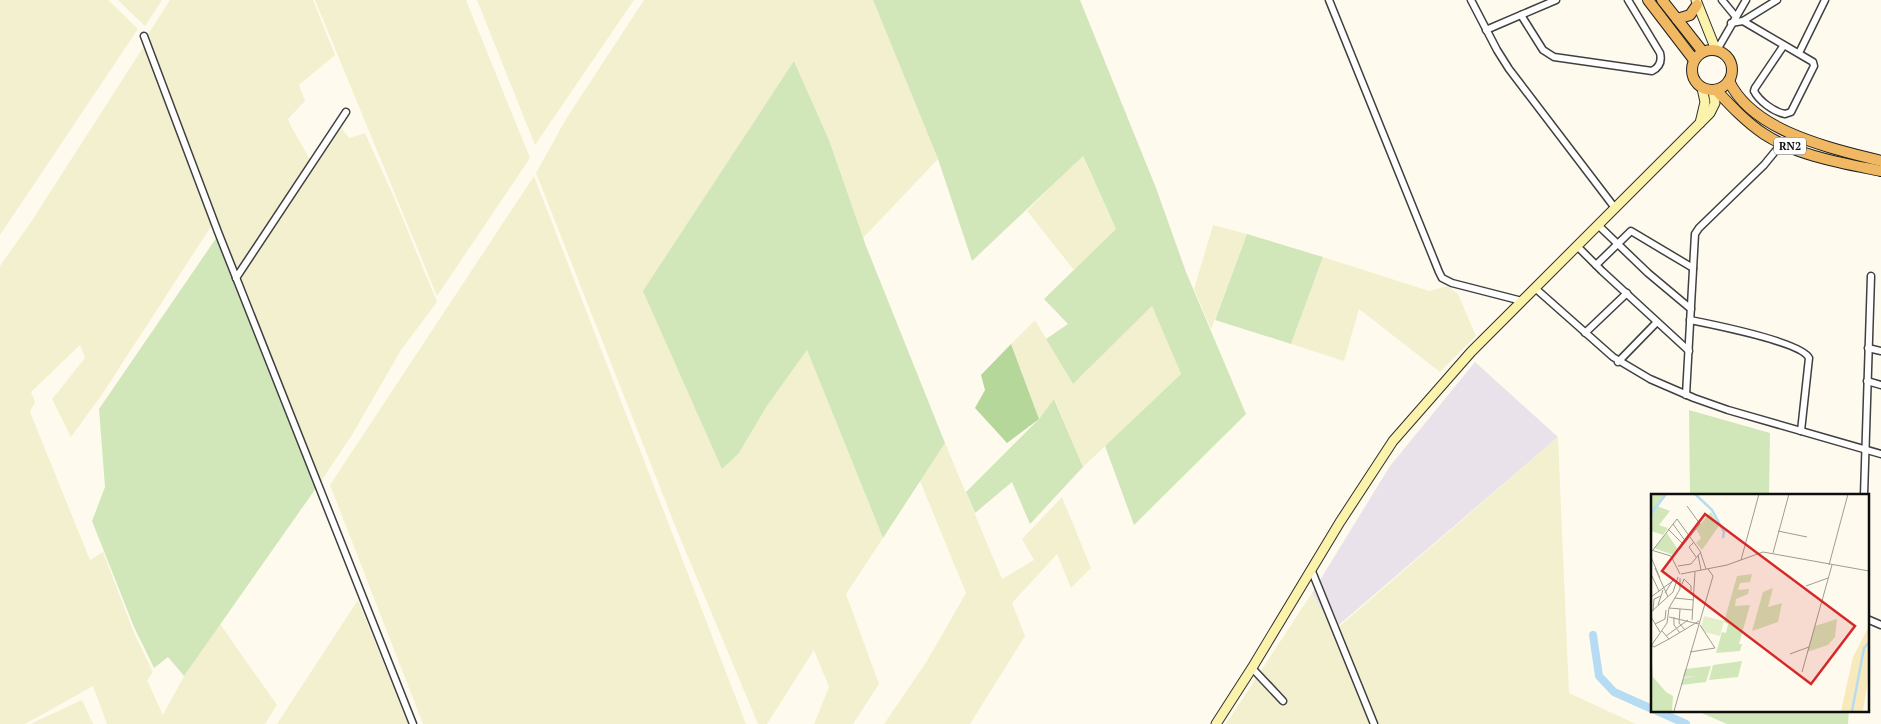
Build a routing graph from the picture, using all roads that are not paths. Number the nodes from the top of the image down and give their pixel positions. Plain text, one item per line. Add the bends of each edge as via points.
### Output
1 (1329, 0) edge
2 (1471, 0) edge
3 (1556, 0) edge
4 (1628, 0) edge
5 (1648, 0) edge
6 (1662, 0) edge
7 (1723, 0) edge
8 (1746, 0) edge
9 (1777, 0) edge
10 (1825, 0) edge
11 (1696, 2) edge
12 (1521, 15) junction
13 (1677, 19) junction
14 (1734, 20) junction
15 (1743, 21) junction
16 (1486, 30) junction
17 (144, 36) dead end
18 (1784, 45) junction
19 (1711, 50) junction
20 (1799, 53) junction
21 (1694, 60) junction
22 (1729, 81) junction
23 (1702, 88) junction
24 (1714, 90) junction
25 (346, 112) dead end
26 (1700, 123) junction
27 (1782, 143) junction
28 (1881, 161) edge
29 (1881, 171) edge
30 (1616, 208) junction
31 (1598, 225) junction
32 (1617, 245) junction
33 (1577, 246) junction
34 (1596, 265) junction
35 (1694, 268) junction
36 (1871, 276) dead end
37 (236, 278) junction
38 (1535, 288) junction
39 (1627, 293) junction
40 (1522, 301) junction
41 (1691, 309) junction
42 (1690, 320) junction
43 (1657, 322) junction
44 (1585, 333) junction
45 (1868, 348) junction
46 (1689, 351) junction
47 (1881, 351) edge
48 (1618, 362) junction
49 (1867, 381) junction
50 (1881, 386) edge
51 (1686, 395) junction
52 (1801, 431) junction
53 (1866, 449) junction
54 (1881, 454) edge
55 (1864, 494) edge
56 (1311, 569) junction
57 (1868, 619) edge
58 (1881, 625) edge
59 (1252, 668) junction
60 (1283, 701) dead end
61 (413, 724) edge
62 (1216, 724) edge
63 (1374, 724) edge

1 - 40 street via 1438,272 1452,283
2 - 16 street
3 - 12 street
4 - 12 street via 1660,52 1660,65 1652,71 1554,57 1543,50
5 - 21 highway
6 - 13 highway, RN2
7 - 14 street
8 - 14 street
9 - 15 street
10 - 20 street
11 - 13 highway via 1690,15
11 - 19 main road
12 - 16 street
13 - 19 highway, RN2
14 - 15 street
14 - 19 street
15 - 18 street
16 - 30 street via 1509,69
17 - 37 street
18 - 20 street
18 - 20 street via 1754,92 1781,113 1791,112 1814,66 1811,60
19 - 21 highway
19 - 22 highway, RN2 via 1723,53 1731,62
21 - 23 highway via 1692,76
22 - 24 highway
22 - 28 highway, RN2 via 1741,100 1771,124 1798,136
23 - 24 highway
23 - 26 main road via 1705,102
24 - 26 main road via 1713,107
24 - 27 highway, RN2 via 1750,123
25 - 37 street
26 - 30 main road
27 - 29 highway, RN2 via 1834,161
27 - 35 street via 1700,228 1694,240
30 - 31 main road
31 - 32 street
31 - 33 main road
32 - 34 street
32 - 35 street via 1631,231
32 - 41 street
33 - 34 street
33 - 38 main road
34 - 39 street
35 - 41 street
36 - 45 street
37 - 61 street
38 - 40 main road
38 - 44 street
39 - 43 street
39 - 44 street
40 - 56 main road via 1465,358 1393,441
41 - 42 street
42 - 46 street
42 - 52 street via 1745,332 1808,354
43 - 46 street
43 - 48 street
44 - 48 street
45 - 47 street
45 - 49 street
46 - 51 street
48 - 51 street
49 - 50 street
49 - 53 street
51 - 52 street
52 - 53 street
53 - 54 street
53 - 55 street
56 - 59 main road
56 - 63 street
57 - 58 street
59 - 60 street
59 - 62 main road

